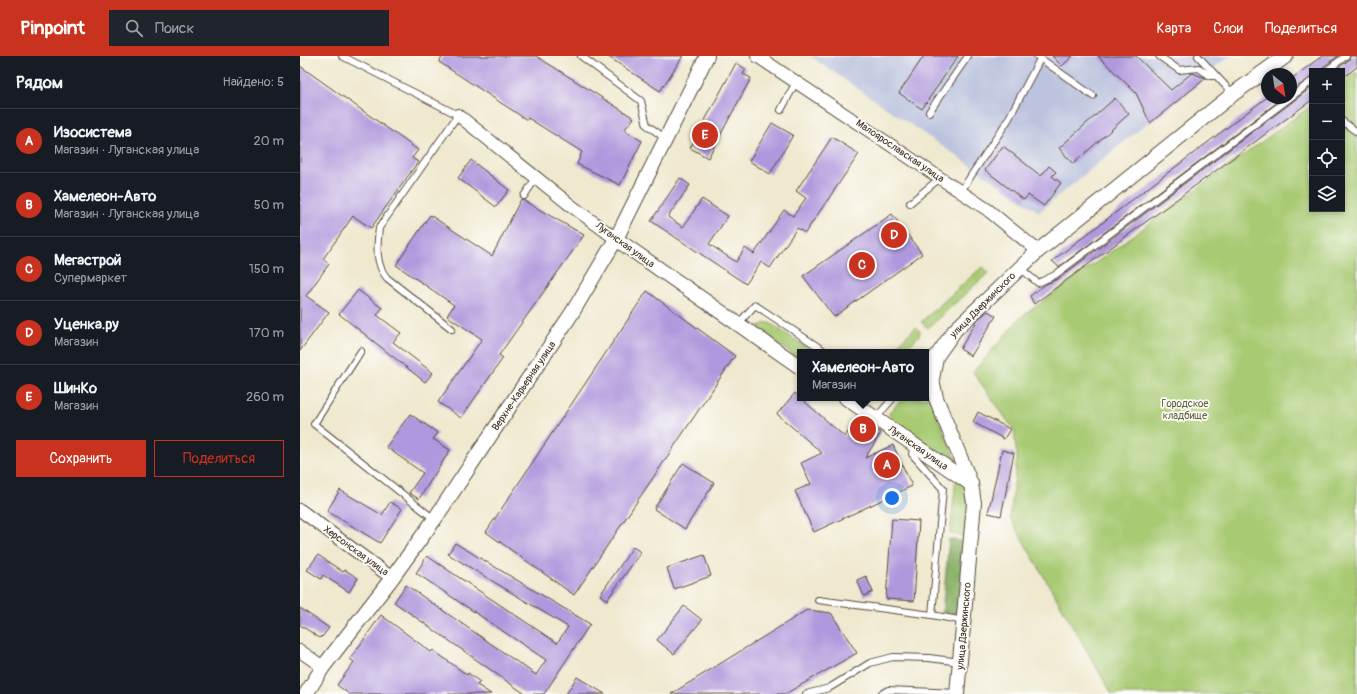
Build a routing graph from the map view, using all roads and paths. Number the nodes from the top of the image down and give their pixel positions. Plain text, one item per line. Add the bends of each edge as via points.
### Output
1 (342, 56) edge
2 (581, 56) edge
3 (707, 56) edge
4 (757, 56) edge
5 (968, 56) edge
6 (1159, 56) edge
7 (1198, 56) edge
8 (1286, 56) edge
9 (1346, 56) edge
10 (1038, 58) edge
11 (1330, 68) edge
12 (1216, 76) junction
13 (796, 82) junction
14 (1309, 83) edge
15 (1297, 93) edge
16 (1233, 94) junction
17 (1092, 96) dead end
18 (1282, 104) edge
19 (781, 110) dead end
20 (929, 112) dead end
21 (458, 115) junction
22 (1345, 124) edge
23 (1357, 132) edge
24 (666, 139) junction
25 (536, 178) junction
26 (940, 178) junction
27 (961, 191) junction
28 (524, 196) dead end
29 (910, 203) dead end
30 (616, 239) junction
31 (1038, 251) junction
32 (1020, 268) junction
33 (738, 324) junction
34 (452, 330) dead end
35 (821, 349) edge
36 (361, 351) dead end
37 (931, 362) edge
38 (797, 365) edge
39 (850, 401) edge
40 (890, 401) edge
41 (876, 418) junction
42 (914, 445) junction
43 (971, 484) junction
44 (300, 510) edge
45 (434, 520) junction
46 (392, 578) junction
47 (818, 600) dead end
48 (932, 616) junction
49 (964, 621) junction
50 (300, 650) edge
51 (960, 662) junction
52 (323, 667) junction
53 (958, 693) edge
54 (306, 694) edge
55 (806, 694) edge
56 (881, 694) edge

1 - 21 lane
2 - 24 lane via 641,101 647,125
3 - 24 street, Верхне-Карьерная улица
4 - 13 street, Малоярославская улица
5 - 20 lane
6 - 12 lane via 1179,70 1198,68 1210,76
7 - 12 lane
8 - 16 street, улица Дзержинского
9 - 11 lane
10 - 17 lane
10 - 27 lane via 1008,120
12 - 16 lane
13 - 19 lane
13 - 26 street, Малоярославская улица
14 - 15 lane
16 - 31 street, улица Дзержинского
18 - 32 lane via 1055,275 1038,283
21 - 25 street, Луганская улица
21 - 34 lane via 379,228 377,244 380,269 387,278
22 - 23 lane
24 - 30 street, Верхне-Карьерная улица
25 - 28 lane
25 - 30 street, Луганская улица
26 - 27 street, Малоярославская улица
26 - 29 lane
27 - 31 street, Малоярославская улица
30 - 33 street, Луганская улица
30 - 45 street, Верхне-Карьерная улица via 572,313
31 - 32 street, улица Дзержинского
32 - 37 street, улица Дзержинского via 955,330
33 - 35 lane via 755,305
33 - 38 street, Луганская улица
36 - 45 lane via 314,424
37 - 43 street, улица Дзержинского via 936,398
39 - 41 street, Луганская улица
40 - 41 lane
41 - 42 street, Луганская улица
42 - 43 street, Луганская улица
42 - 48 lane via 912,454 943,488
43 - 49 street, улица Дзержинского via 974,503 973,523
44 - 46 street, Херсонская улица
45 - 46 street, Верхне-Карьерная улица
46 - 52 street, Верхне-Карьерная улица
47 - 48 lane
48 - 49 lane
49 - 51 street, улица Дзержинского
50 - 52 street
51 - 53 street, улица Дзержинского
51 - 55 lane via 893,657 870,663 829,688
52 - 54 street, Верхне-Карьерная улица
53 - 56 lane via 888,690

